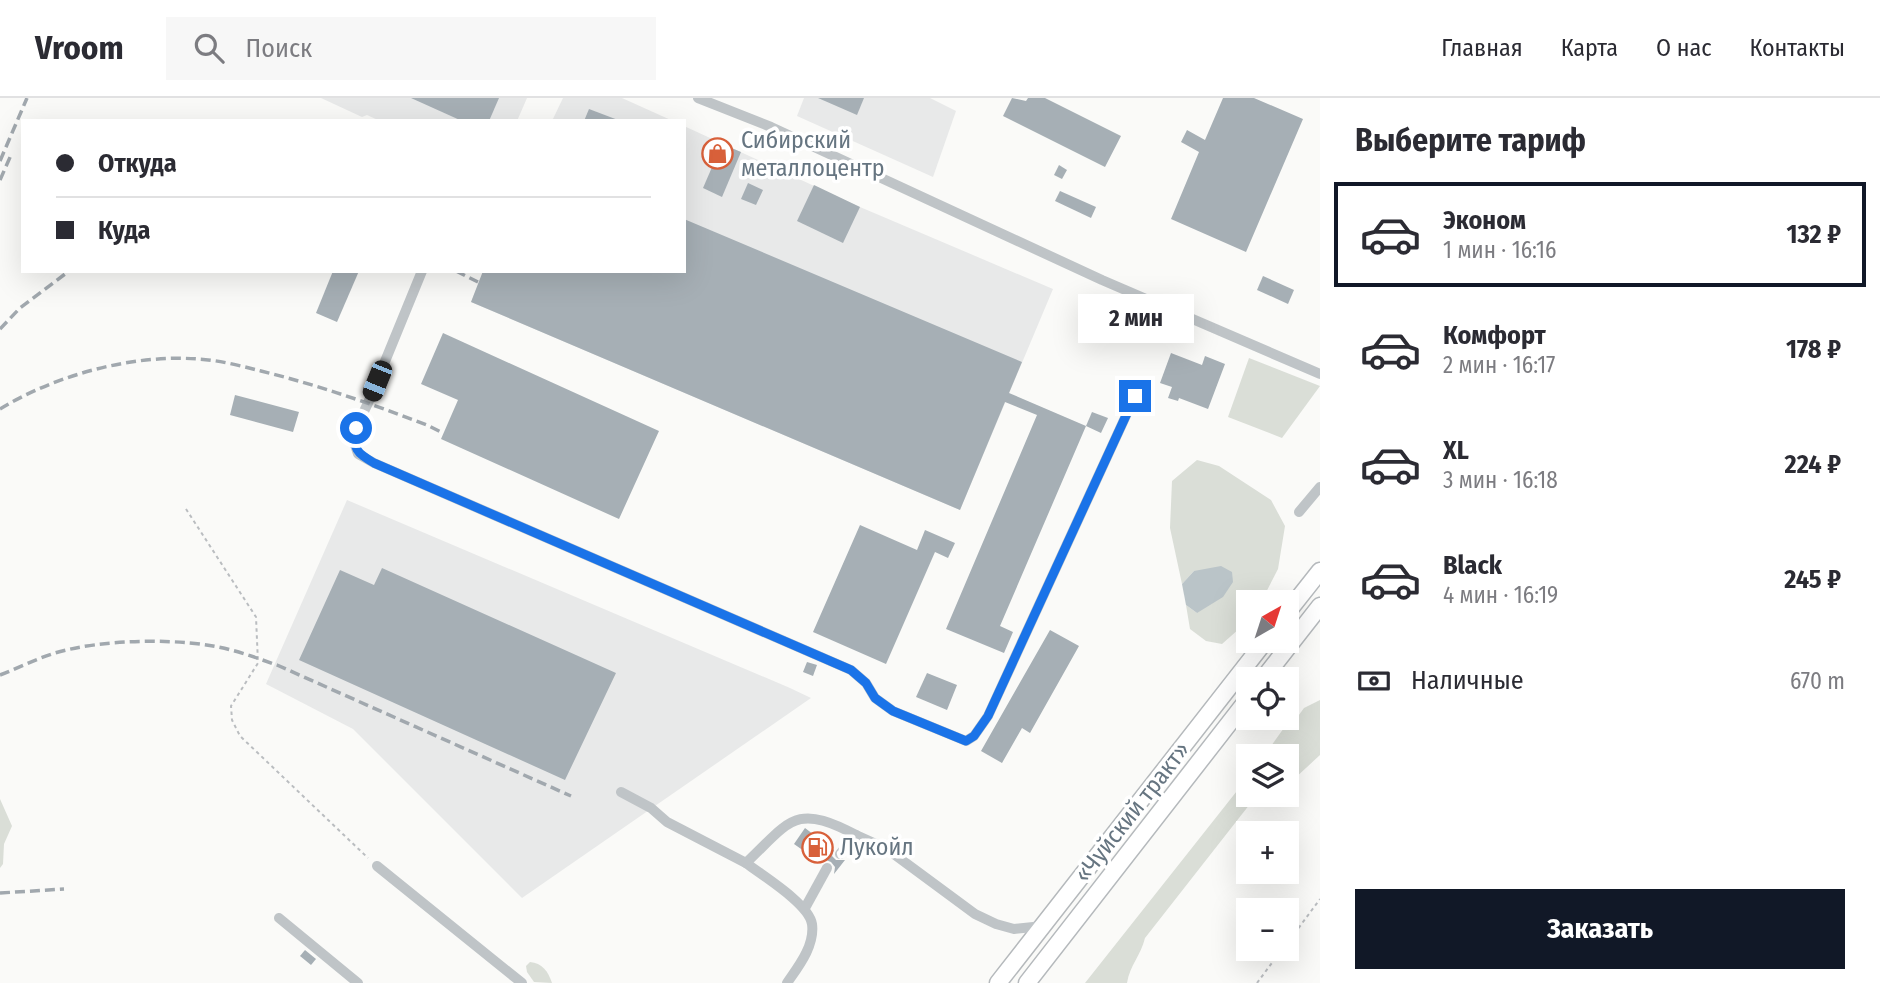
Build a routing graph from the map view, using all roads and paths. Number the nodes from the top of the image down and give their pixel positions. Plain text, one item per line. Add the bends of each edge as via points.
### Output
1 (698, 98) edge
2 (421, 273) edge
3 (1320, 374) edge
4 (1135, 396) dead end
5 (1320, 487) edge
6 (186, 509) dead end
7 (1299, 512) dead end
8 (1320, 571) edge
9 (1299, 598) edge
10 (1320, 607) edge
11 (1256, 653) edge
12 (1273, 667) edge
13 (1236, 714) edge
14 (621, 792) dead end
15 (856, 835) junction
16 (840, 854) dead end
17 (746, 863) junction
18 (377, 866) joint
19 (827, 868) dead end
20 (1320, 900) edge
21 (805, 908) junction
22 (279, 918) dead end
23 (1042, 926) junction
24 (1299, 928) edge
25 (1273, 961) edge
26 (358, 983) edge
27 (522, 983) edge
28 (787, 983) edge
29 (998, 983) edge
30 (1027, 983) edge
31 (1257, 983) edge

1 - 3 street
2 - 4 street via 356,428 358,454 851,670 893,711 966,741 988,716
5 - 7 street
6 - 18 path via 256,617 258,663 231,706 240,736
8 - 9 highway
10 - 12 highway
11 - 23 highway, «Чуйский тракт»
13 - 30 highway, «Чуйский тракт»
14 - 17 street
15 - 16 street
15 - 17 street via 813,817 789,822
15 - 23 street via 887,849 975,914 1014,929
17 - 21 street
18 - 27 street
19 - 21 street
20 - 24 path
21 - 28 street via 812,925 809,948
22 - 26 street
23 - 29 highway, «Чуйский тракт»
25 - 31 path

